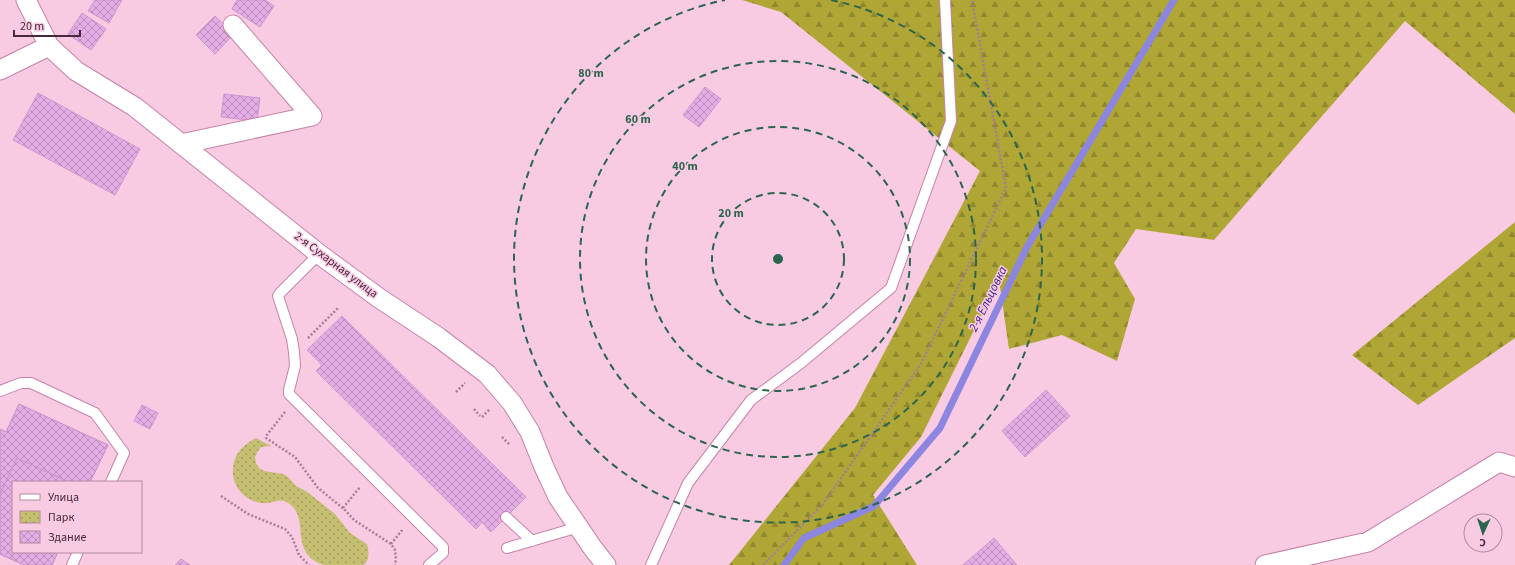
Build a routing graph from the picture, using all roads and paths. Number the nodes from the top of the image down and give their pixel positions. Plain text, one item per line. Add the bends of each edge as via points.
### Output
1 (26, 0) edge
2 (945, 0) edge
3 (972, 0) edge
4 (233, 25) dead end
5 (49, 46) junction
6 (0, 70) edge
7 (180, 144) junction
8 (319, 254) junction
9 (338, 308) dead end
10 (294, 352) junction
11 (466, 382) dead end
12 (0, 391) edge
13 (456, 392) dead end
14 (474, 409) dead end
15 (480, 416) dead end
16 (280, 419) dead end
17 (502, 437) dead end
18 (510, 445) dead end
19 (1515, 467) edge
20 (111, 481) edge
21 (357, 490) dead end
22 (221, 496) dead end
23 (343, 508) junction
24 (506, 517) dead end
25 (407, 524) dead end
26 (579, 527) junction
27 (532, 541) junction
28 (391, 544) junction
29 (507, 548) dead end
30 (78, 553) edge
31 (72, 565) edge
32 (309, 565) edge
33 (395, 565) edge
34 (429, 565) edge
35 (606, 565) edge
36 (651, 565) edge
37 (763, 565) edge
38 (1265, 565) edge

1 - 5 street, 2-я Сухарная улица
2 - 36 lane via 951,121 891,288 801,364 751,400 688,483
3 - 37 path via 1006,188 921,364 823,504
4 - 7 street via 312,116
5 - 6 street
5 - 7 street, 2-я Сухарная улица via 76,71 135,107
7 - 8 street, 2-я Сухарная улица
8 - 10 lane via 278,296
8 - 26 street, 2-я Сухарная улица via 487,374 512,403 530,432 558,497
9 - 10 path
10 - 34 lane via 295,366 289,390 291,398 444,547 443,553
11 - 13 path
12 - 20 lane via 21,383 31,384 95,413 124,453
14 - 15 path
16 - 23 path via 266,438 295,457 318,488
17 - 18 path
19 - 38 street via 1499,462 1368,542
21 - 23 path
22 - 32 path via 248,514 285,529 292,537 299,555
23 - 28 path via 354,520
24 - 27 lane
25 - 28 path
26 - 27 lane
26 - 35 street, 2-я Сухарная улица
27 - 29 lane
28 - 33 path via 395,550
30 - 31 lane

